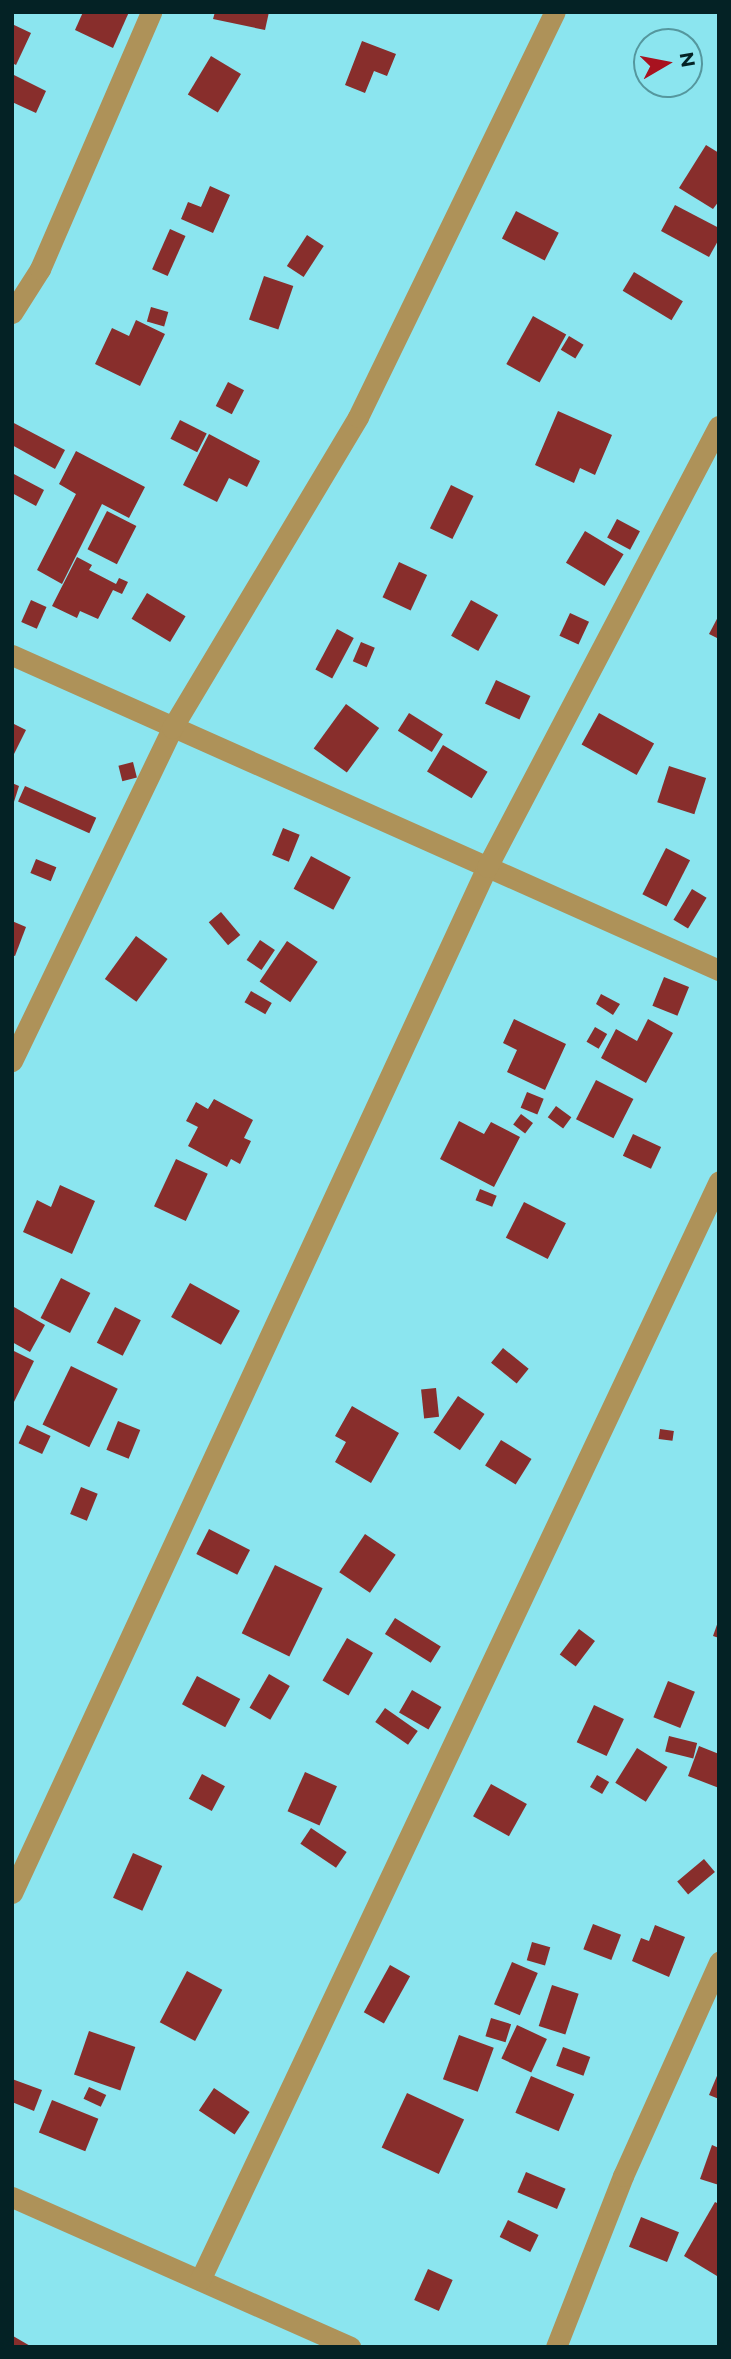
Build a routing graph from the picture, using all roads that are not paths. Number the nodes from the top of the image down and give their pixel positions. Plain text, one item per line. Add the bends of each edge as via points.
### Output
1 (151, 12) edge
2 (555, 12) edge
3 (12, 313) edge
4 (719, 426) edge
5 (12, 655) edge
6 (172, 728) junction
7 (487, 867) junction
8 (719, 970) edge
9 (12, 1061) edge
10 (719, 1181) edge
11 (12, 1893) edge
12 (719, 1962) edge
13 (12, 2197) edge
14 (200, 2280) junction
15 (319, 2341) edge
16 (350, 2347) edge
17 (556, 2347) edge

1 - 3 street via 40,269
2 - 6 street via 358,417
4 - 7 street
5 - 6 street
6 - 7 street
6 - 9 street
7 - 8 street
7 - 11 street
10 - 14 street
12 - 17 street via 623,2176
13 - 14 street
14 - 15 street
15 - 16 street

